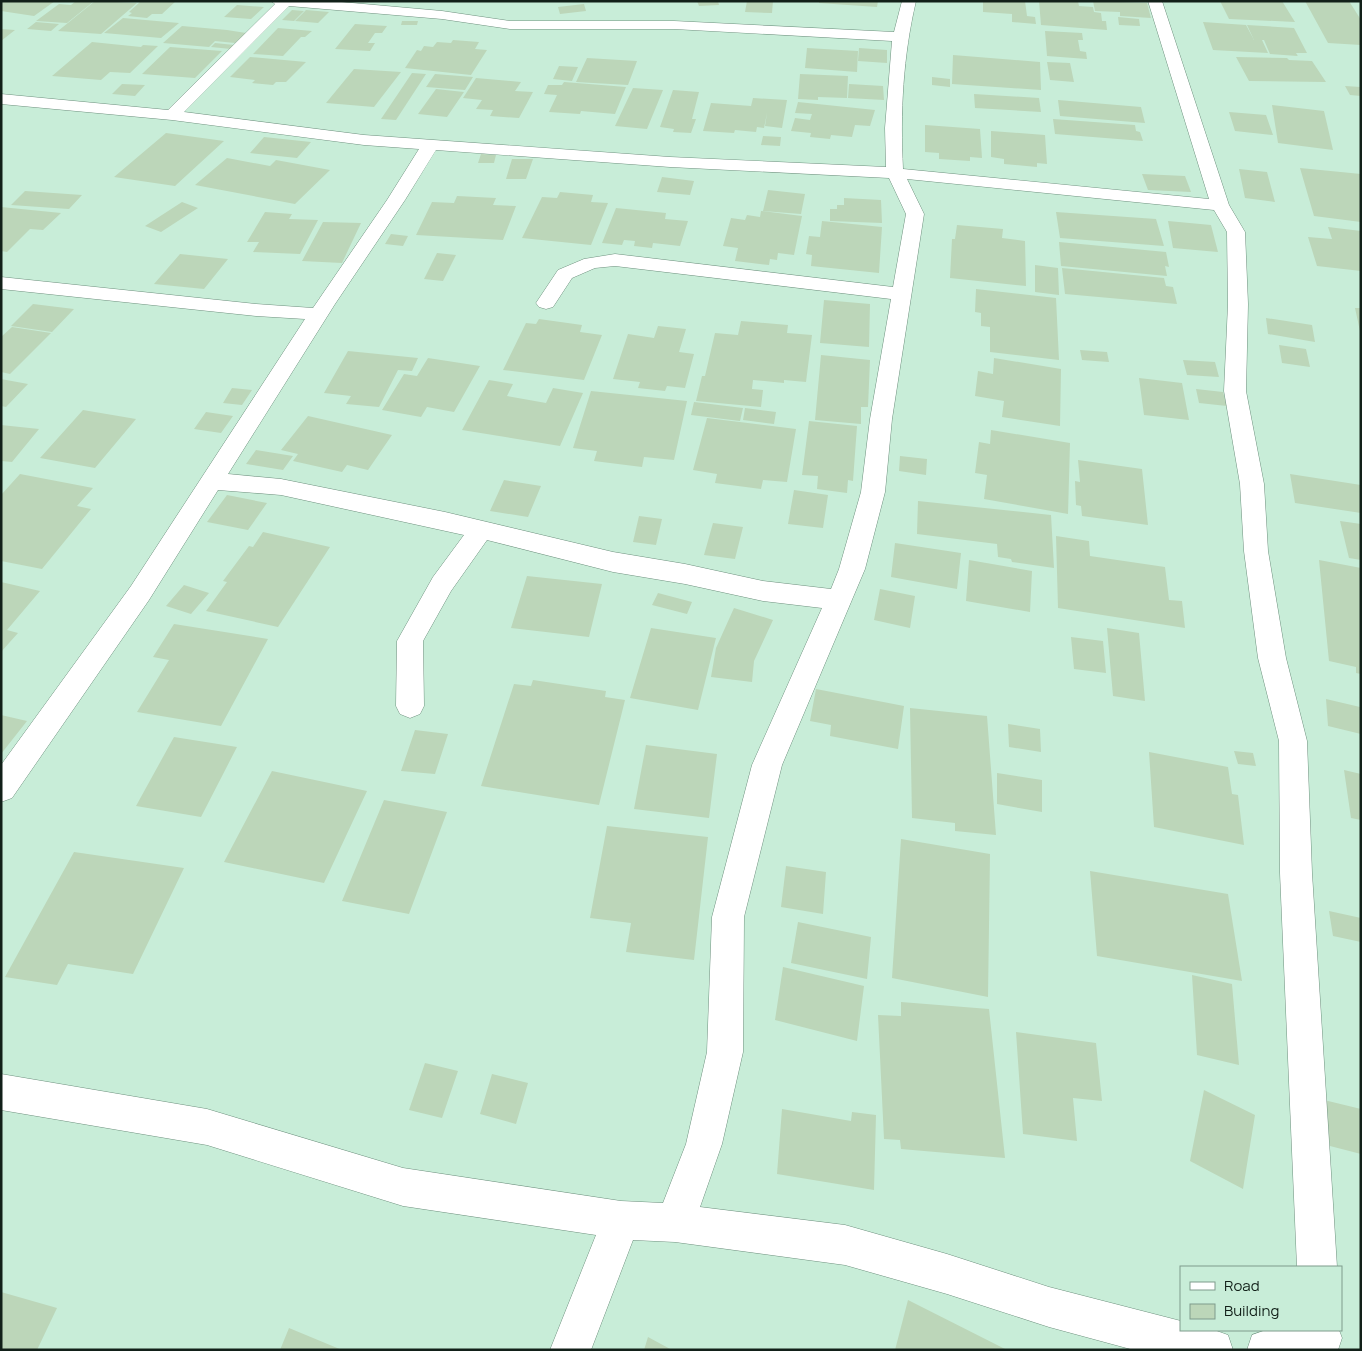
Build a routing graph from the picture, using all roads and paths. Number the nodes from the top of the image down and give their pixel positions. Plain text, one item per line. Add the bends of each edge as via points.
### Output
1 (910, 1) edge
2 (1155, 1) edge
3 (281, 2) edge
4 (465, 6) dead end
5 (442, 15) junction
6 (900, 37) junction
7 (1, 99) edge
8 (172, 115) junction
9 (431, 144) junction
10 (895, 173) junction
11 (1220, 205) junction
12 (1, 283) edge
13 (902, 294) junction
14 (546, 303) dead end
15 (318, 314) junction
16 (211, 481) junction
17 (481, 530) junction
18 (840, 600) junction
19 (410, 706) dead end
20 (1, 790) edge
21 (1, 1092) edge
22 (621, 1220) junction
23 (675, 1222) junction
24 (1317, 1266) edge
25 (1322, 1339) edge
26 (570, 1350) edge
27 (1213, 1350) edge
28 (1268, 1350) edge

1 - 6 street
2 - 11 street
3 - 5 street
3 - 8 street
4 - 5 street
5 - 6 street via 510,25 674,25
6 - 10 street via 893,128
7 - 8 street
8 - 9 street via 364,140
9 - 10 street via 670,162
9 - 15 street
10 - 11 street
10 - 13 street via 916,214
11 - 24 street via 1236,232 1235,391 1252,484 1256,551 1272,658 1293,741 1296,873
12 - 15 street
13 - 14 street via 615,260 591,263 565,274
13 - 18 street via 874,492
15 - 16 street
16 - 17 street via 281,487
16 - 20 street via 140,593
17 - 18 street via 613,562 763,590
17 - 19 street via 442,584 410,641
18 - 23 street via 767,765 728,917 725,1052 704,1144
21 - 22 street via 207,1127 403,1187
22 - 23 street
22 - 26 street
23 - 27 street via 846,1245 1049,1307
25 - 28 street

